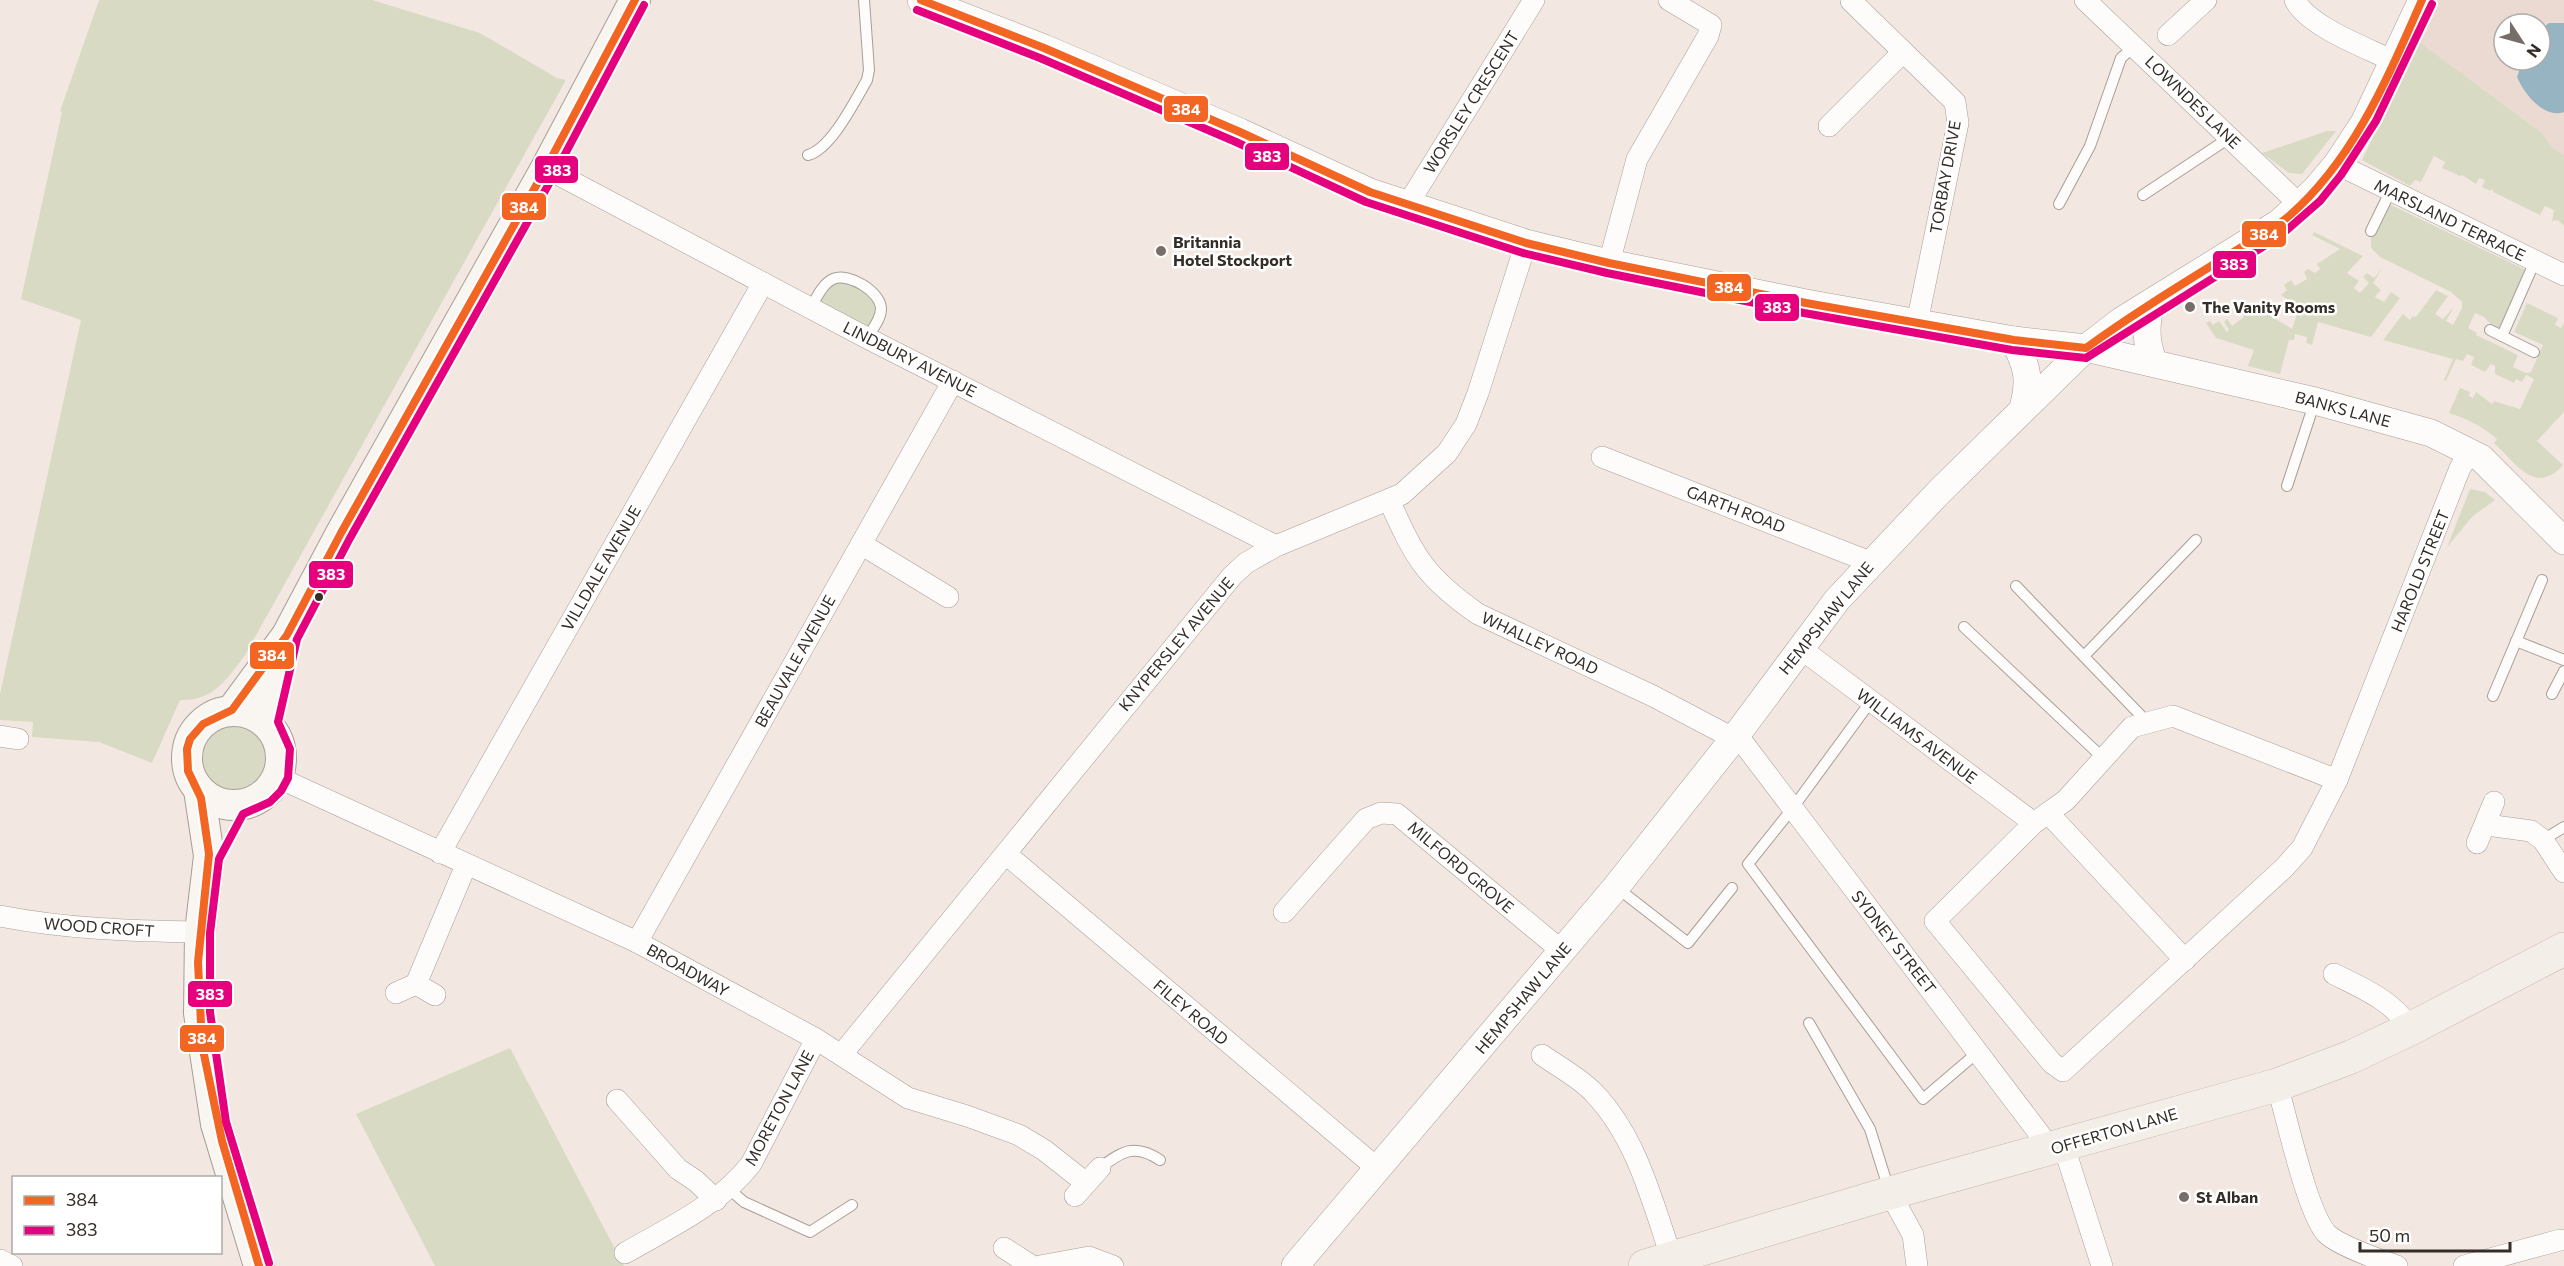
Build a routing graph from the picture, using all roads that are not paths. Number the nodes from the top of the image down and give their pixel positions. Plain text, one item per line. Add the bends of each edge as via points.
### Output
1 (635, 0) edge
2 (864, 0) edge
3 (921, 0) edge
4 (1534, 0) edge
5 (1669, 0) edge
6 (2085, 0) edge
7 (2206, 0) edge
8 (2295, 0) edge
9 (2422, 0) edge
10 (1851, 1) edge
11 (2168, 35) dead end
12 (2135, 46) junction
13 (1903, 52) junction
14 (2395, 62) junction
15 (1829, 126) dead end
16 (2229, 138) junction
17 (808, 155) dead end
18 (2337, 164) junction
19 (546, 168) junction
20 (2390, 192) junction
21 (2143, 195) dead end
22 (1408, 204) junction
23 (2059, 204) dead end
24 (2300, 206) junction
25 (2371, 231) dead end
26 (1526, 243) junction
27 (2535, 261) junction
28 (1609, 263) junction
29 (2564, 275) edge
30 (763, 283) junction
31 (2151, 305) junction
32 (810, 309) junction
33 (1917, 323) junction
34 (2490, 330) dead end
35 (2502, 336) junction
36 (867, 338) junction
37 (2014, 339) junction
38 (2086, 348) junction
39 (2534, 352) dead end
40 (2154, 363) junction
41 (953, 381) junction
42 (2315, 401) junction
43 (2023, 408) junction
44 (2471, 451) junction
45 (1602, 457) dead end
46 (2287, 486) dead end
47 (1389, 501) junction
48 (2196, 540) dead end
49 (2564, 541) edge
50 (861, 544) junction
51 (1276, 546) junction
52 (1870, 562) junction
53 (2542, 580) dead end
54 (2016, 586) dead end
55 (948, 597) dead end
56 (1964, 627) dead end
57 (286, 635) junction
58 (2516, 641) junction
59 (1800, 648) junction
60 (2084, 656) junction
61 (2564, 660) edge
62 (2564, 671) edge
63 (2552, 694) dead end
64 (2493, 696) dead end
65 (1870, 701) junction
66 (232, 710) junction
67 (2148, 723) junction
68 (267, 724) junction
69 (1735, 737) junction
70 (2103, 758) junction
71 (277, 777) junction
72 (2337, 780) junction
73 (199, 790) junction
74 (2494, 802) dead end
75 (236, 805) junction
76 (1792, 809) junction
77 (2041, 818) junction
78 (2564, 826) edge
79 (2543, 840) junction
80 (440, 852) junction
81 (1006, 854) junction
82 (209, 856) junction
83 (466, 865) junction
84 (2564, 872) edge
85 (1617, 887) junction
86 (1732, 888) dead end
87 (1284, 912) dead end
88 (0, 916) edge
89 (200, 932) junction
90 (637, 942) junction
91 (2564, 949) edge
92 (1562, 951) junction
93 (2185, 960) junction
94 (2334, 974) dead end
95 (416, 984) junction
96 (396, 993) dead end
97 (435, 995) dead end
98 (1809, 1023) dead end
99 (2410, 1029) junction
100 (816, 1039) junction
101 (1978, 1052) junction
102 (842, 1054) junction
103 (1542, 1055) dead end
104 (2277, 1085) junction
105 (617, 1100) dead end
106 (2057, 1147) junction
107 (1160, 1160) dead end
108 (1378, 1169) junction
109 (1087, 1182) joint
110 (1890, 1193) junction
111 (722, 1194) junction
112 (852, 1205) dead end
113 (2560, 1240) dead end
114 (1004, 1248) dead end
115 (625, 1253) dead end
116 (0, 1260) edge
117 (1659, 1262) edge
118 (12, 1266) edge
119 (259, 1266) edge
120 (1032, 1266) edge
121 (1040, 1266) edge
122 (1113, 1266) edge
123 (1295, 1266) edge
124 (1917, 1266) edge
125 (2102, 1266) edge
126 (2397, 1266) edge
127 (2464, 1266) edge

1 - 19 main road
2 - 17 lane via 867,80 830,138 816,153
3 - 22 street, BANKS LANE via 1099,72 1370,192
4 - 22 street, WORSLEY CRESCENT
5 - 28 street via 1711,25 1637,159
6 - 12 street, LOWNDES LANE
7 - 11 street
8 - 14 street via 2298,8 2313,20
9 - 14 street, HEMPSHAW LANE
10 - 13 street, TORBAY DRIVE
12 - 16 street, LOWNDES LANE
12 - 23 lane via 2121,58 2090,146
13 - 15 street
13 - 33 street, TORBAY DRIVE via 1948,92 1955,102 1958,123
14 - 18 street, HEMPSHAW LANE via 2364,123
16 - 21 lane
16 - 24 street, LOWNDES LANE
18 - 20 street, MARSLAND TERRACE
18 - 24 street, HEMPSHAW LANE
19 - 30 street, LINDBURY AVENUE
19 - 57 main road
20 - 25 lane
20 - 27 street, MARSLAND TERRACE
22 - 26 street, BANKS LANE
24 - 31 street, HEMPSHAW LANE
26 - 28 street, BANKS LANE
26 - 47 street, KNYPERSLEY AVENUE via 1466,424 1447,453 1427,473
27 - 29 street, MARSLAND TERRACE
27 - 35 lane
28 - 33 street, BANKS LANE
30 - 32 street, LINDBURY AVENUE
30 - 80 street, VILLDALE AVENUE
31 - 38 street, HEMPSHAW LANE
31 - 40 street via 2147,348
32 - 36 street, LINDBURY AVENUE
32 - 36 lane via 826,284 840,277 848,278 874,293 881,306 881,315
33 - 37 street, BANKS LANE
34 - 35 lane
35 - 39 lane
36 - 41 street, LINDBURY AVENUE
37 - 38 street, BANKS LANE
37 - 43 street via 2029,378
38 - 40 street, BANKS LANE
38 - 43 street, HEMPSHAW LANE
40 - 42 street, BANKS LANE
41 - 50 street, BEAUVALE AVENUE
41 - 51 street, LINDBURY AVENUE
42 - 44 street, BANKS LANE via 2426,431
42 - 46 lane
43 - 52 street, HEMPSHAW LANE
44 - 49 street, BANKS LANE
44 - 72 street, HAROLD STREET via 2460,468
45 - 52 street, GARTH ROAD
47 - 51 street, KNYPERSLEY AVENUE
47 - 69 street, WHALLEY ROAD via 1423,568 1478,614
48 - 60 lane
50 - 55 street
50 - 90 street, BEAUVALE AVENUE
51 - 81 street, KNYPERSLEY AVENUE via 1246,563 1210,600
52 - 59 street, HEMPSHAW LANE
53 - 58 lane
54 - 60 lane
56 - 70 lane
57 - 66 main road
57 - 68 main road
58 - 61 lane
58 - 64 lane
59 - 65 street, WILLIAMS AVENUE
59 - 69 street, HEMPSHAW LANE
60 - 67 lane
62 - 63 lane
65 - 76 lane
65 - 77 street, WILLIAMS AVENUE
66 - 68 main road via 257,716
66 - 73 main road via 205,720 188,744 189,773
67 - 70 street via 2132,727
67 - 72 street via 2173,716
68 - 71 main road via 281,749
69 - 76 street, SYDNEY STREET
69 - 85 street, HEMPSHAW LANE
70 - 77 street via 2066,800
71 - 75 main road via 261,797
71 - 80 street, BROADWAY
72 - 93 street, HAROLD STREET via 2302,848
73 - 75 main road via 222,804
73 - 82 main road
74 - 79 street via 2482,834 2531,831
75 - 82 main road
76 - 101 street, SYDNEY STREET
76 - 101 lane via 1748,864 1923,1099
77 - 93 street, WILLIAMS AVENUE
77 - 93 street, HAROLD STREET via 1935,921 2052,1063 2063,1071 2071,1066
78 - 79 lane
79 - 84 street
80 - 83 street, BROADWAY
81 - 102 street, KNYPERSLEY AVENUE
81 - 108 street, FILEY ROAD
82 - 89 main road
83 - 90 street, BROADWAY
83 - 95 street
85 - 86 lane via 1688,943
85 - 92 street, HEMPSHAW LANE
87 - 92 street, MILFORD GROVE via 1366,819 1381,813 1397,814
88 - 89 street, WOOD CROFT via 45,925 106,930
89 - 119 main road via 199,1013 216,1124
90 - 100 street, BROADWAY
91 - 99 main road, OFFERTON LANE
92 - 108 street, HEMPSHAW LANE
94 - 99 street via 2382,999
95 - 96 street
95 - 97 street
98 - 110 lane via 1870,1129
99 - 104 main road, OFFERTON LANE
100 - 102 street, BROADWAY
100 - 111 street, MORETON LANE via 751,1164
101 - 106 street, SYDNEY STREET
102 - 109 street, BROADWAY via 908,1098 1019,1135
103 - 117 street via 1593,1092 1619,1124 1637,1159
104 - 106 main road, OFFERTON LANE
104 - 126 street via 2310,1200 2327,1233 2360,1252
105 - 111 street via 657,1148
106 - 110 main road, OFFERTON LANE
106 - 125 street, SYDNEY STREET
107 - 109 lane via 1135,1149 1117,1155
108 - 123 street, HEMPSHAW LANE
110 - 117 main road, OFFERTON LANE
110 - 124 street via 1913,1235
111 - 112 lane via 810,1232
111 - 115 street, MORETON LANE
113 - 127 street
114 - 120 street
116 - 118 street
121 - 122 street via 1089,1257

